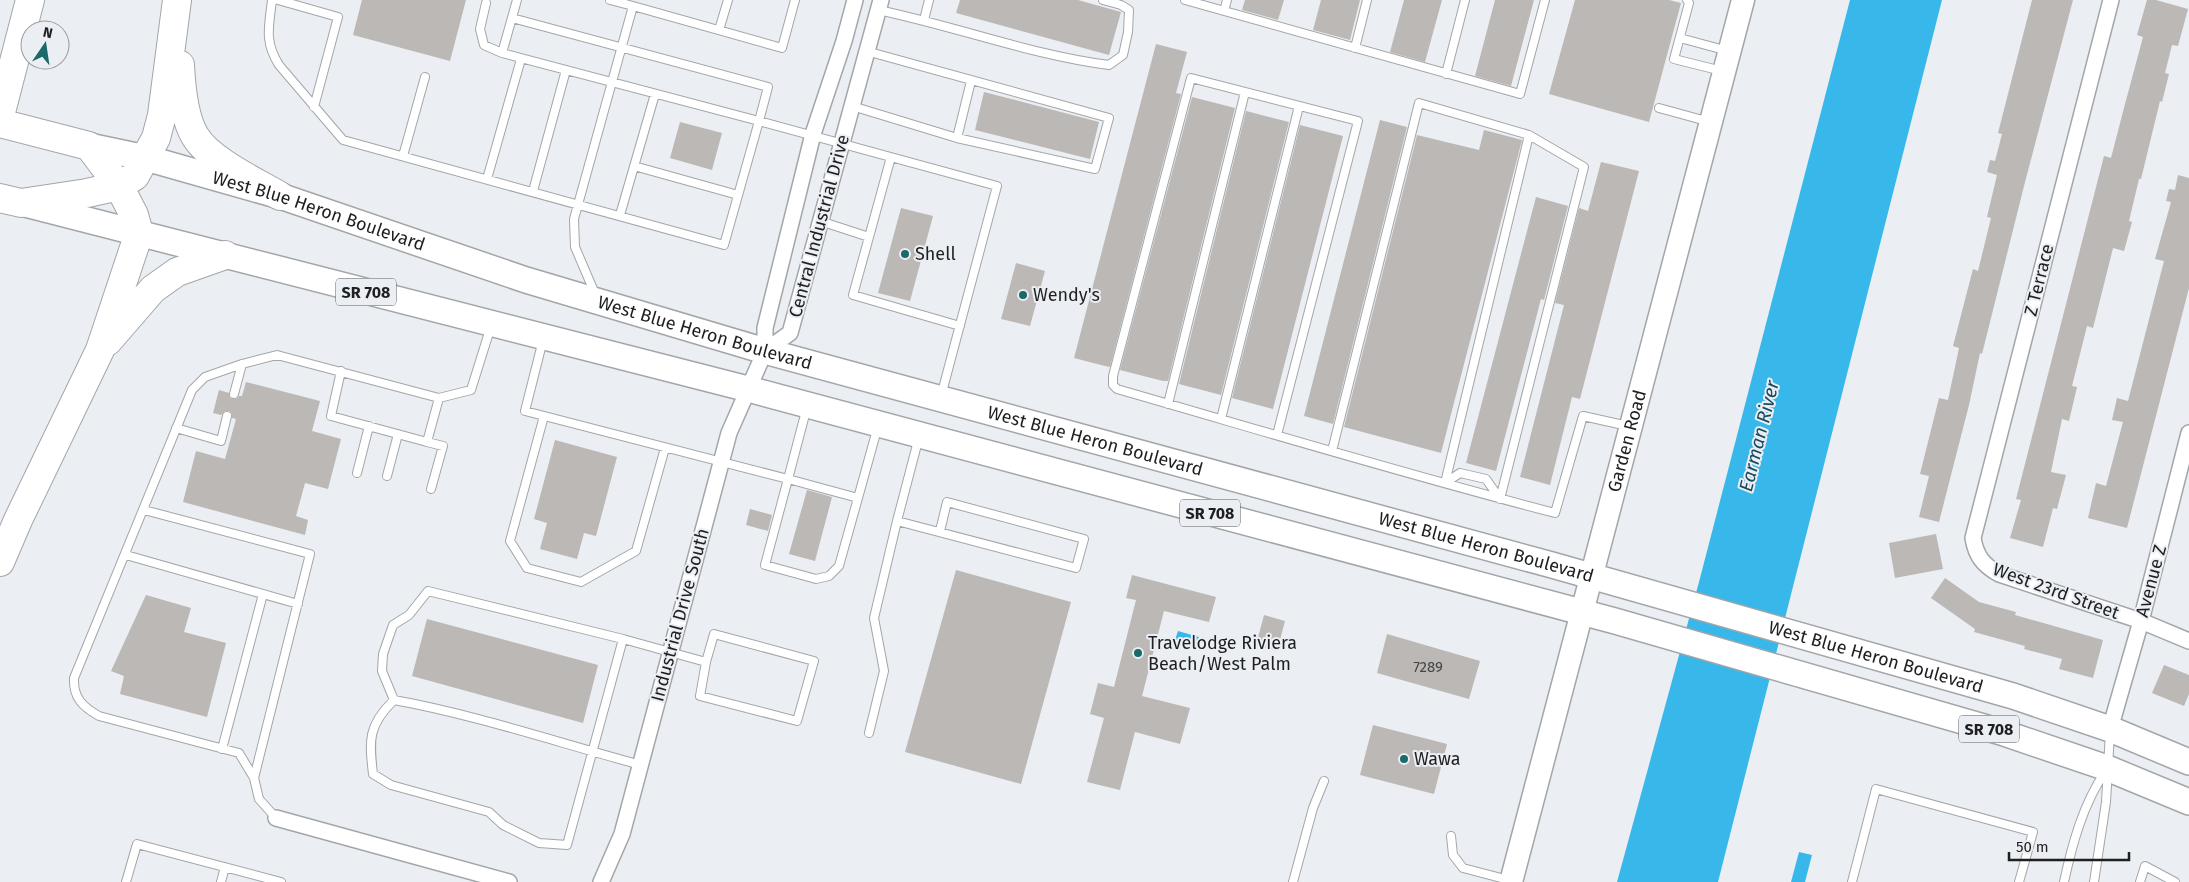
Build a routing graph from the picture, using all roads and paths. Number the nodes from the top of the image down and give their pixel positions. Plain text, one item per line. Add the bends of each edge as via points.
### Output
1 (30, 0) edge
2 (272, 0) edge
3 (278, 0) edge
4 (517, 0) edge
5 (610, 0) edge
6 (728, 0) edge
7 (795, 0) edge
8 (855, 0) edge
9 (929, 0) edge
10 (1103, 0) edge
11 (1185, 0) edge
12 (1227, 0) edge
13 (1367, 0) edge
14 (1465, 0) edge
15 (1545, 0) edge
16 (1687, 0) edge
17 (1743, 0) edge
18 (2111, 0) edge
19 (299, 3) edge
20 (486, 3) dead end
21 (879, 5) edge
22 (633, 6) junction
23 (176, 8) edge
24 (1224, 11) junction
25 (512, 18) junction
26 (924, 20) junction
27 (719, 30) junction
28 (1680, 38) junction
29 (621, 48) junction
30 (1355, 48) junction
31 (866, 51) junction
32 (502, 53) junction
33 (521, 59) junction
34 (1727, 61) junction
35 (566, 70) junction
36 (1446, 74) junction
37 (425, 77) dead end
38 (971, 81) junction
39 (612, 83) junction
40 (1245, 92) junction
41 (655, 94) junction
42 (852, 106) junction
43 (1300, 106) junction
44 (314, 107) junction
45 (1658, 108) dead end
46 (0, 116) edge
47 (759, 121) junction
48 (1711, 122) junction
49 (0, 124) edge
50 (813, 134) junction
51 (1529, 135) junction
52 (957, 138) junction
53 (842, 143) junction
54 (90, 146) junction
55 (403, 156) junction
56 (891, 157) junction
57 (146, 158) junction
58 (634, 166) junction
59 (487, 179) junction
60 (119, 186) junction
61 (533, 192) junction
62 (738, 195) junction
63 (280, 196) junction
64 (10, 201) edge
65 (578, 204) junction
66 (620, 215) junction
67 (820, 221) junction
68 (139, 233) junction
69 (869, 237) junction
70 (224, 255) junction
71 (599, 302) junction
72 (492, 324) junction
73 (960, 326) junction
74 (544, 337) junction
75 (100, 350) junction
76 (765, 351) junction
77 (242, 364) junction
78 (341, 372) junction
79 (748, 389) junction
80 (234, 394) dead end
81 (439, 398) junction
82 (941, 398) junction
83 (1168, 404) junction
84 (807, 405) junction
85 (228, 416) dead end
86 (544, 416) junction
87 (1221, 419) junction
88 (878, 424) junction
89 (369, 426) junction
90 (1631, 427) junction
91 (176, 428) junction
92 (2189, 433) edge
93 (398, 434) junction
94 (919, 435) junction
95 (1278, 435) junction
96 (427, 442) junction
97 (665, 448) junction
98 (1332, 451) junction
99 (721, 463) junction
100 (357, 473) dead end
101 (387, 476) dead end
102 (788, 479) junction
103 (1445, 483) junction
104 (431, 490) dead end
105 (858, 498) junction
106 (1500, 499) junction
107 (144, 510) junction
108 (897, 521) junction
109 (940, 531) junction
110 (126, 556) junction
111 (1980, 560) joint
112 (0, 562) edge
113 (1592, 576) junction
114 (263, 594) junction
115 (298, 604) junction
116 (1582, 612) junction
117 (2140, 621) junction
118 (623, 639) junction
119 (2189, 640) edge
120 (671, 653) junction
121 (706, 662) junction
122 (394, 700) junction
123 (2110, 729) junction
124 (869, 733) dead end
125 (222, 748) junction
126 (593, 752) junction
127 (2189, 762) edge
128 (641, 765) junction
129 (2107, 768) junction
130 (254, 778) junction
131 (1324, 781) dead end
132 (2189, 802) edge
133 (276, 818) joint
134 (1451, 836) dead end
135 (225, 867) junction
136 (1511, 881) edge
137 (126, 882) edge
138 (220, 882) edge
139 (281, 882) edge
140 (509, 882) edge
141 (601, 882) edge
142 (1293, 882) edge
143 (1852, 882) edge
144 (2019, 882) edge
145 (2064, 882) edge
146 (2094, 882) edge
147 (2140, 882) edge
148 (2175, 882) edge

1 - 46 highway
2 - 44 lane via 268,43 279,65
3 - 19 lane
4 - 25 lane
5 - 22 lane
6 - 27 lane
7 - 27 lane via 782,48
8 - 50 street, Central Industrial Drive
9 - 26 lane
10 - 26 lane via 1129,10 1123,55 1109,65 1072,60
11 - 24 lane
12 - 24 lane
13 - 30 lane
14 - 36 lane
15 - 36 lane via 1520,94
16 - 28 lane via 1689,3
17 - 34 street, Garden Road
18 - 111 street, Z Terrace via 1973,538
19 - 44 lane via 338,17
20 - 32 lane via 480,28 484,45
21 - 26 lane
21 - 31 street, Central Industrial Drive
22 - 27 lane
22 - 29 lane
23 - 57 highway via 162,115
23 - 63 highway via 182,97 194,136 211,154
24 - 30 lane
25 - 29 lane
25 - 32 lane
28 - 34 lane
28 - 34 lane via 1674,59
29 - 39 lane
29 - 47 lane via 768,87
30 - 36 lane
31 - 38 lane
31 - 42 street, Central Industrial Drive
32 - 33 lane
33 - 35 lane
33 - 59 lane
34 - 48 street, Garden Road
35 - 39 lane
35 - 61 lane
37 - 55 lane
38 - 52 lane
38 - 52 lane via 1109,118 1095,169
39 - 41 lane
39 - 65 lane
40 - 43 lane
40 - 83 lane
40 - 83 lane via 1190,78 1113,376 1117,390
41 - 47 lane
41 - 58 lane
42 - 52 lane
42 - 53 street, Central Industrial Drive
43 - 87 lane
43 - 95 lane via 1358,121
44 - 55 lane via 343,140
45 - 48 lane
47 - 50 lane
47 - 62 lane
48 - 90 street, Garden Road
49 - 54 highway, West Blue Heron Boulevard / SR 708
50 - 53 lane
50 - 76 street, Central Industrial Drive via 765,328
51 - 98 lane via 1419,103
51 - 103 lane
51 - 106 lane via 1584,167
53 - 56 lane
53 - 67 street, Central Industrial Drive
54 - 57 main road, West Blue Heron Boulevard / SR 708
54 - 60 highway
55 - 59 lane
56 - 69 lane
56 - 73 lane via 996,186
57 - 60 highway via 135,176
57 - 63 main road, West Blue Heron Boulevard / SR 708
58 - 62 lane
58 - 66 lane
59 - 61 lane
60 - 64 highway via 87,193
60 - 68 highway
61 - 65 lane
62 - 66 lane via 724,245
63 - 71 main road, West Blue Heron Boulevard / SR 708
64 - 68 main road, West Blue Heron Boulevard / SR 708
65 - 66 lane
65 - 71 lane via 574,218 575,247
67 - 69 lane
67 - 76 street, Central Industrial Drive via 790,333
68 - 70 main road, West Blue Heron Boulevard / SR 708
68 - 75 highway
69 - 73 lane via 853,295
70 - 72 main road, West Blue Heron Boulevard / SR 708
70 - 75 highway via 176,272 153,289
71 - 76 main road, West Blue Heron Boulevard / SR 708
72 - 74 main road, West Blue Heron Boulevard / SR 708
72 - 81 lane via 471,390
73 - 82 lane
74 - 79 main road, West Blue Heron Boulevard / SR 708
74 - 86 lane via 525,411
75 - 112 highway
76 - 79 street, Industrial Drive South
76 - 82 main road, West Blue Heron Boulevard / SR 708
77 - 78 lane via 277,355
77 - 80 lane
77 - 91 lane via 205,377 192,390
78 - 81 lane
78 - 89 lane via 331,416
79 - 84 main road, West Blue Heron Boulevard / SR 708
79 - 99 street, Industrial Drive South via 729,432
81 - 96 lane
82 - 113 main road, West Blue Heron Boulevard / SR 708
83 - 87 lane
84 - 88 main road, West Blue Heron Boulevard / SR 708
84 - 102 lane
85 - 91 lane via 221,441
86 - 97 lane
86 - 97 lane via 510,541 527,568 581,582 636,551
87 - 95 lane
88 - 94 main road, West Blue Heron Boulevard / SR 708
88 - 105 lane
89 - 93 lane
89 - 100 lane
90 - 106 lane via 1584,416 1555,513
90 - 113 street, Garden Road
91 - 107 lane
92 - 117 street, Avenue Z
93 - 96 lane
93 - 101 lane
94 - 108 lane
94 - 116 main road, West Blue Heron Boulevard / SR 708
95 - 98 lane
96 - 104 lane via 443,446
97 - 99 lane
98 - 103 lane
99 - 102 lane
99 - 120 street, Industrial Drive South
102 - 105 lane
102 - 105 lane via 765,565 816,578 829,576 840,566
103 - 106 lane
103 - 106 lane via 1460,473 1486,479
107 - 110 lane
107 - 115 lane via 310,554
108 - 109 lane
108 - 124 lane via 874,618 884,671
109 - 109 lane via 1076,568 1084,539 947,502
110 - 114 lane
110 - 125 lane via 74,678 78,700 99,716
111 - 117 street, West 23rd Street via 2000,574
113 - 116 street, Garden Road
113 - 123 main road, West Blue Heron Boulevard / SR 708 via 2013,696
114 - 115 lane
114 - 125 lane
115 - 130 lane
116 - 129 main road, West Blue Heron Boulevard / SR 708 via 1785,668 2000,732
116 - 136 street, Garden Road
117 - 119 street, West 23rd Street
117 - 123 street, Avenue Z
118 - 120 lane
118 - 122 lane via 428,591 409,615 393,625 383,654 382,671
118 - 126 lane
120 - 121 lane
120 - 128 street, Industrial Drive South
121 - 121 lane via 700,696 797,721 814,661 714,634
122 - 126 lane via 433,707
122 - 126 lane via 380,713 369,743 373,774 391,785 490,812 504,825 538,843 567,845
123 - 127 main road, West Blue Heron Boulevard / SR 708
123 - 129 lane
125 - 130 lane via 239,753
126 - 128 lane
128 - 141 street, Industrial Drive South via 622,834
129 - 132 main road, West Blue Heron Boulevard / SR 708
129 - 145 lane via 2095,786 2082,818
129 - 146 lane via 2106,802
130 - 133 lane via 259,799
131 - 142 lane via 1313,808
133 - 140 street
134 - 136 lane via 1453,855 1463,868
135 - 137 lane via 137,844
135 - 138 lane
135 - 139 lane
143 - 144 lane via 1876,789 2033,832
147 - 148 lane via 2145,866

